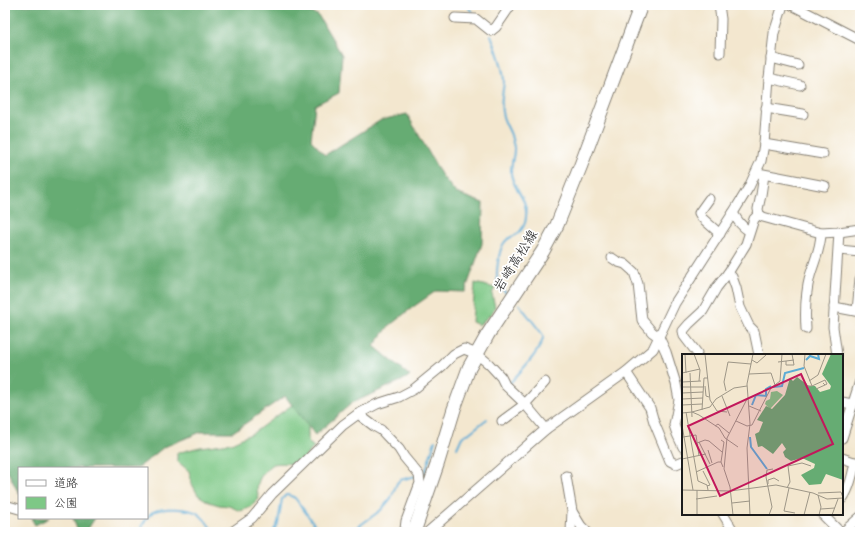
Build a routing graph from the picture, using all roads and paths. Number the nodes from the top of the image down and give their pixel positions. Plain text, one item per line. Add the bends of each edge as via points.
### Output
1 (510, 5) edge
2 (641, 5) edge
3 (719, 5) edge
4 (782, 5) edge
5 (792, 5) edge
6 (455, 18) dead end
7 (860, 40) edge
8 (720, 53) dead end
9 (771, 58) junction
10 (798, 65) dead end
11 (769, 78) junction
12 (800, 85) dead end
13 (766, 108) junction
14 (803, 114) dead end
15 (764, 144) junction
16 (823, 154) dead end
17 (760, 174) junction
18 (825, 186) dead end
19 (708, 200) dead end
20 (733, 213) junction
21 (759, 214) junction
22 (860, 229) edge
23 (750, 231) junction
24 (839, 232) junction
25 (821, 233) junction
26 (720, 234) junction
27 (838, 250) junction
28 (860, 252) edge
29 (612, 258) dead end
30 (728, 272) junction
31 (860, 279) edge
32 (834, 307) junction
33 (859, 312) edge
34 (806, 329) dead end
35 (659, 337) junction
36 (697, 352) dead end
37 (476, 354) junction
38 (759, 354) edge
39 (837, 354) edge
40 (626, 372) junction
41 (860, 381) edge
42 (545, 382) dead end
43 (843, 402) edge
44 (525, 404) junction
45 (852, 404) junction
46 (358, 414) junction
47 (502, 421) dead end
48 (546, 429) junction
49 (843, 435) edge
50 (682, 445) edge
51 (843, 458) edge
52 (682, 461) edge
53 (857, 463) edge
54 (566, 476) dead end
55 (843, 498) edge
56 (5, 505) edge
57 (18, 509) edge
58 (572, 511) junction
59 (719, 515) edge
60 (724, 515) edge
61 (825, 515) edge
62 (860, 517) edge
63 (232, 532) edge
64 (410, 532) edge
65 (414, 532) edge
66 (428, 532) edge
67 (571, 532) edge
68 (587, 532) edge
69 (728, 532) edge
70 (734, 532) edge
71 (840, 532) edge
72 (843, 532) edge

1 - 6 street via 491,31 476,19
2 - 37 main road, 岩崎高松線 via 557,225
3 - 8 street
4 - 9 street via 774,33
5 - 7 street
9 - 10 street
9 - 11 street
11 - 12 street
11 - 13 street
13 - 14 street
13 - 15 street
15 - 16 street
15 - 17 street
17 - 18 street
17 - 20 street
17 - 21 street
19 - 26 street via 699,213
20 - 23 street via 739,223
20 - 26 street
21 - 23 street via 754,219
21 - 25 street
22 - 24 street
23 - 30 street via 746,244
24 - 25 street
24 - 27 street
25 - 34 street via 810,278 805,314
26 - 35 street via 675,303
27 - 28 street
27 - 32 street
29 - 35 street via 634,272 642,320
30 - 36 street via 703,312 683,331
30 - 38 street via 736,288 740,307 754,331
31 - 33 street
32 - 33 street
32 - 39 street via 833,327
35 - 40 street via 653,349
35 - 50 street via 676,384 679,400 674,424
37 - 44 street via 489,364 501,377 505,386
37 - 46 street via 464,349 454,354 414,389
37 - 65 main road, 岩崎高松線 via 454,409
40 - 48 street
40 - 52 street via 650,408 670,461 676,464
41 - 45 street
42 - 44 street
43 - 45 street
44 - 47 street
44 - 48 street
45 - 49 street
46 - 63 street via 272,494 252,518
46 - 64 street via 381,430 419,475 420,483 406,522 405,529
48 - 66 street
51 - 53 street
53 - 55 street
54 - 58 street
56 - 57 street
58 - 67 street
58 - 68 street
59 - 69 street
60 - 70 street
61 - 71 street
62 - 72 street

